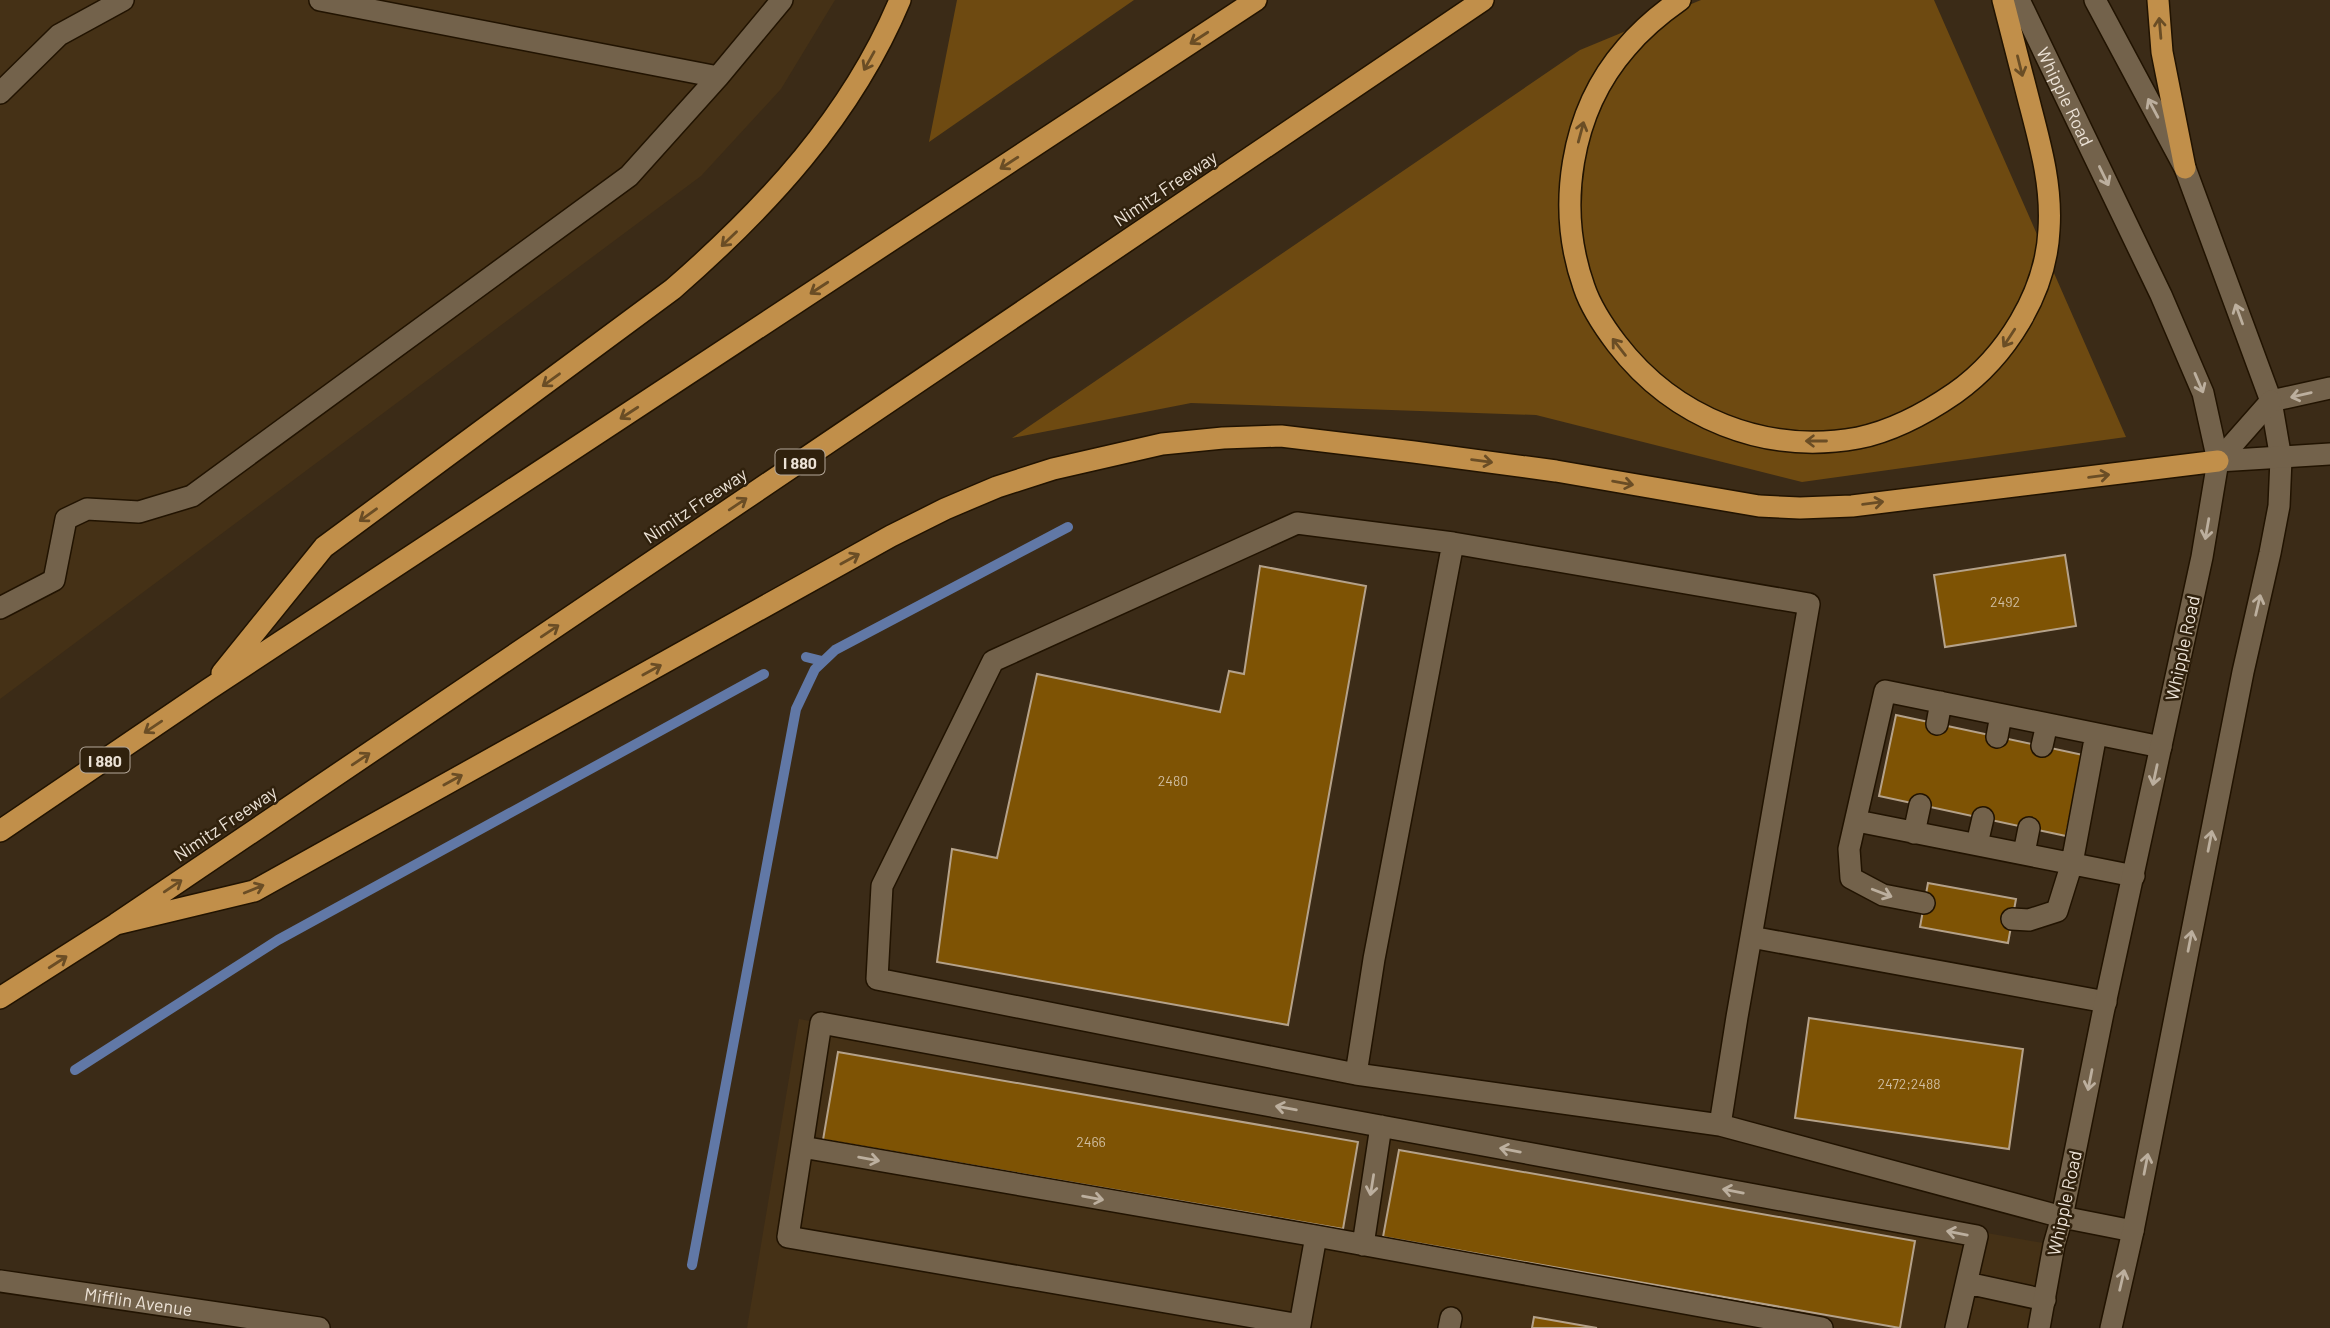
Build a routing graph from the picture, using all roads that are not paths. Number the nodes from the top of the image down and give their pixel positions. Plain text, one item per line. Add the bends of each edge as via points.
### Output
1 (123, 0) edge
2 (320, 0) edge
3 (782, 0) edge
4 (900, 0) edge
5 (1256, 0) edge
6 (1483, 0) edge
7 (1680, 0) edge
8 (2003, 0) edge
9 (2018, 0) edge
10 (2095, 0) edge
11 (2158, 0) edge
12 (718, 77) junction
13 (0, 93) edge
14 (2185, 168) junction
15 (2330, 388) edge
16 (2272, 401) junction
17 (2330, 454) edge
18 (2281, 458) junction
19 (2218, 461) junction
20 (1453, 542) junction
21 (0, 608) edge
22 (209, 689) junction
23 (1941, 702) junction
24 (2001, 715) junction
25 (1937, 724) dead end
26 (2047, 724) junction
27 (2096, 734) junction
28 (1997, 737) dead end
29 (2042, 746) dead end
30 (2161, 747) junction
31 (1920, 805) dead end
32 (1983, 818) dead end
33 (1857, 821) junction
34 (2029, 828) dead end
35 (0, 831) edge
36 (1914, 832) junction
37 (1977, 844) junction
38 (2024, 853) junction
39 (2072, 863) junction
40 (2134, 876) junction
41 (1924, 903) dead end
42 (2012, 919) dead end
43 (116, 924) junction
44 (1751, 937) junction
45 (0, 999) edge
46 (2106, 1002) junction
47 (1356, 1074) junction
48 (1720, 1125) junction
49 (1381, 1126) junction
50 (802, 1147) junction
51 (2062, 1217) junction
52 (2133, 1231) junction
53 (1316, 1236) junction
54 (1363, 1245) junction
55 (0, 1281) edge
56 (1967, 1283) junction
57 (2045, 1300) junction
58 (319, 1328) edge
59 (1822, 1328) edge
60 (1956, 1328) edge
61 (2039, 1328) edge
62 (2110, 1328) edge

1 - 13 main road via 59,35
2 - 12 main road
3 - 12 main road
4 -> 22 highway via 856,84 815,144 727,242 673,289 324,547
5 -> 22 highway, I 880
43 -> 6 highway, Nimitz Freeway / I 880
8 -> 7 highway via 2050,193 2049,233 2040,277 1997,355 1968,383 1899,426 1858,438 1819,442 1776,439 1698,415 1660,389 1629,359 1603,326 1584,288 1569,210 1582,125 1599,86 1625,49
9 -> 19 main road, Whipple Road via 2161,295 2203,393
14 -> 10 main road
14 -> 11 highway via 2162,52
12 - 21 main road via 629,176 192,496 139,512 87,509 66,519 54,580
16 -> 14 main road
15 -> 16 main road
16 - 18 main road
16 - 19 main road
17 - 18 main road
18 - 19 main road
52 -> 18 main road via 2279,506
19 -> 30 main road, Whipple Road
43 -> 19 highway via 254,891 923,520 997,487 1107,456 1174,443 1281,436 1556,471 1759,506 1800,508 1852,506
20 - 44 main road via 1809,604
20 - 47 main road
20 - 47 main road via 1297,523 993,661 882,886 877,979
22 -> 35 highway, I 880
23 - 24 main road
23 - 25 main road
23 - 33 main road via 1885,691
24 - 26 main road
24 - 28 main road
26 - 27 main road
26 - 29 main road
27 - 30 main road
27 - 39 main road
30 -> 40 main road, Whipple Road
31 - 36 main road
32 - 37 main road
33 - 36 main road
33 -> 41 main road via 1849,849 1852,878 1883,895
34 - 38 main road
36 - 37 main road
37 - 38 main road
38 - 39 main road
39 - 40 main road
39 - 42 main road via 2057,911 2029,920
40 - 46 main road, Whipple Road
45 -> 43 highway, Nimitz Freeway / I 880
44 - 46 main road
44 - 48 main road
46 -> 51 main road, Whipple Road
47 - 48 main road
48 - 51 main road
49 -> 50 main road via 821,1023
49 -> 54 main road
56 -> 49 main road via 1977,1237
50 -> 53 main road
50 - 53 main road via 788,1237 1300,1325
51 - 52 main road
51 - 57 main road, Whipple Road
62 -> 52 main road
53 - 54 main road
54 - 59 main road
55 - 58 main road, Mifflin Avenue
56 - 57 main road
56 - 60 main road
57 - 61 main road, Whipple Road

